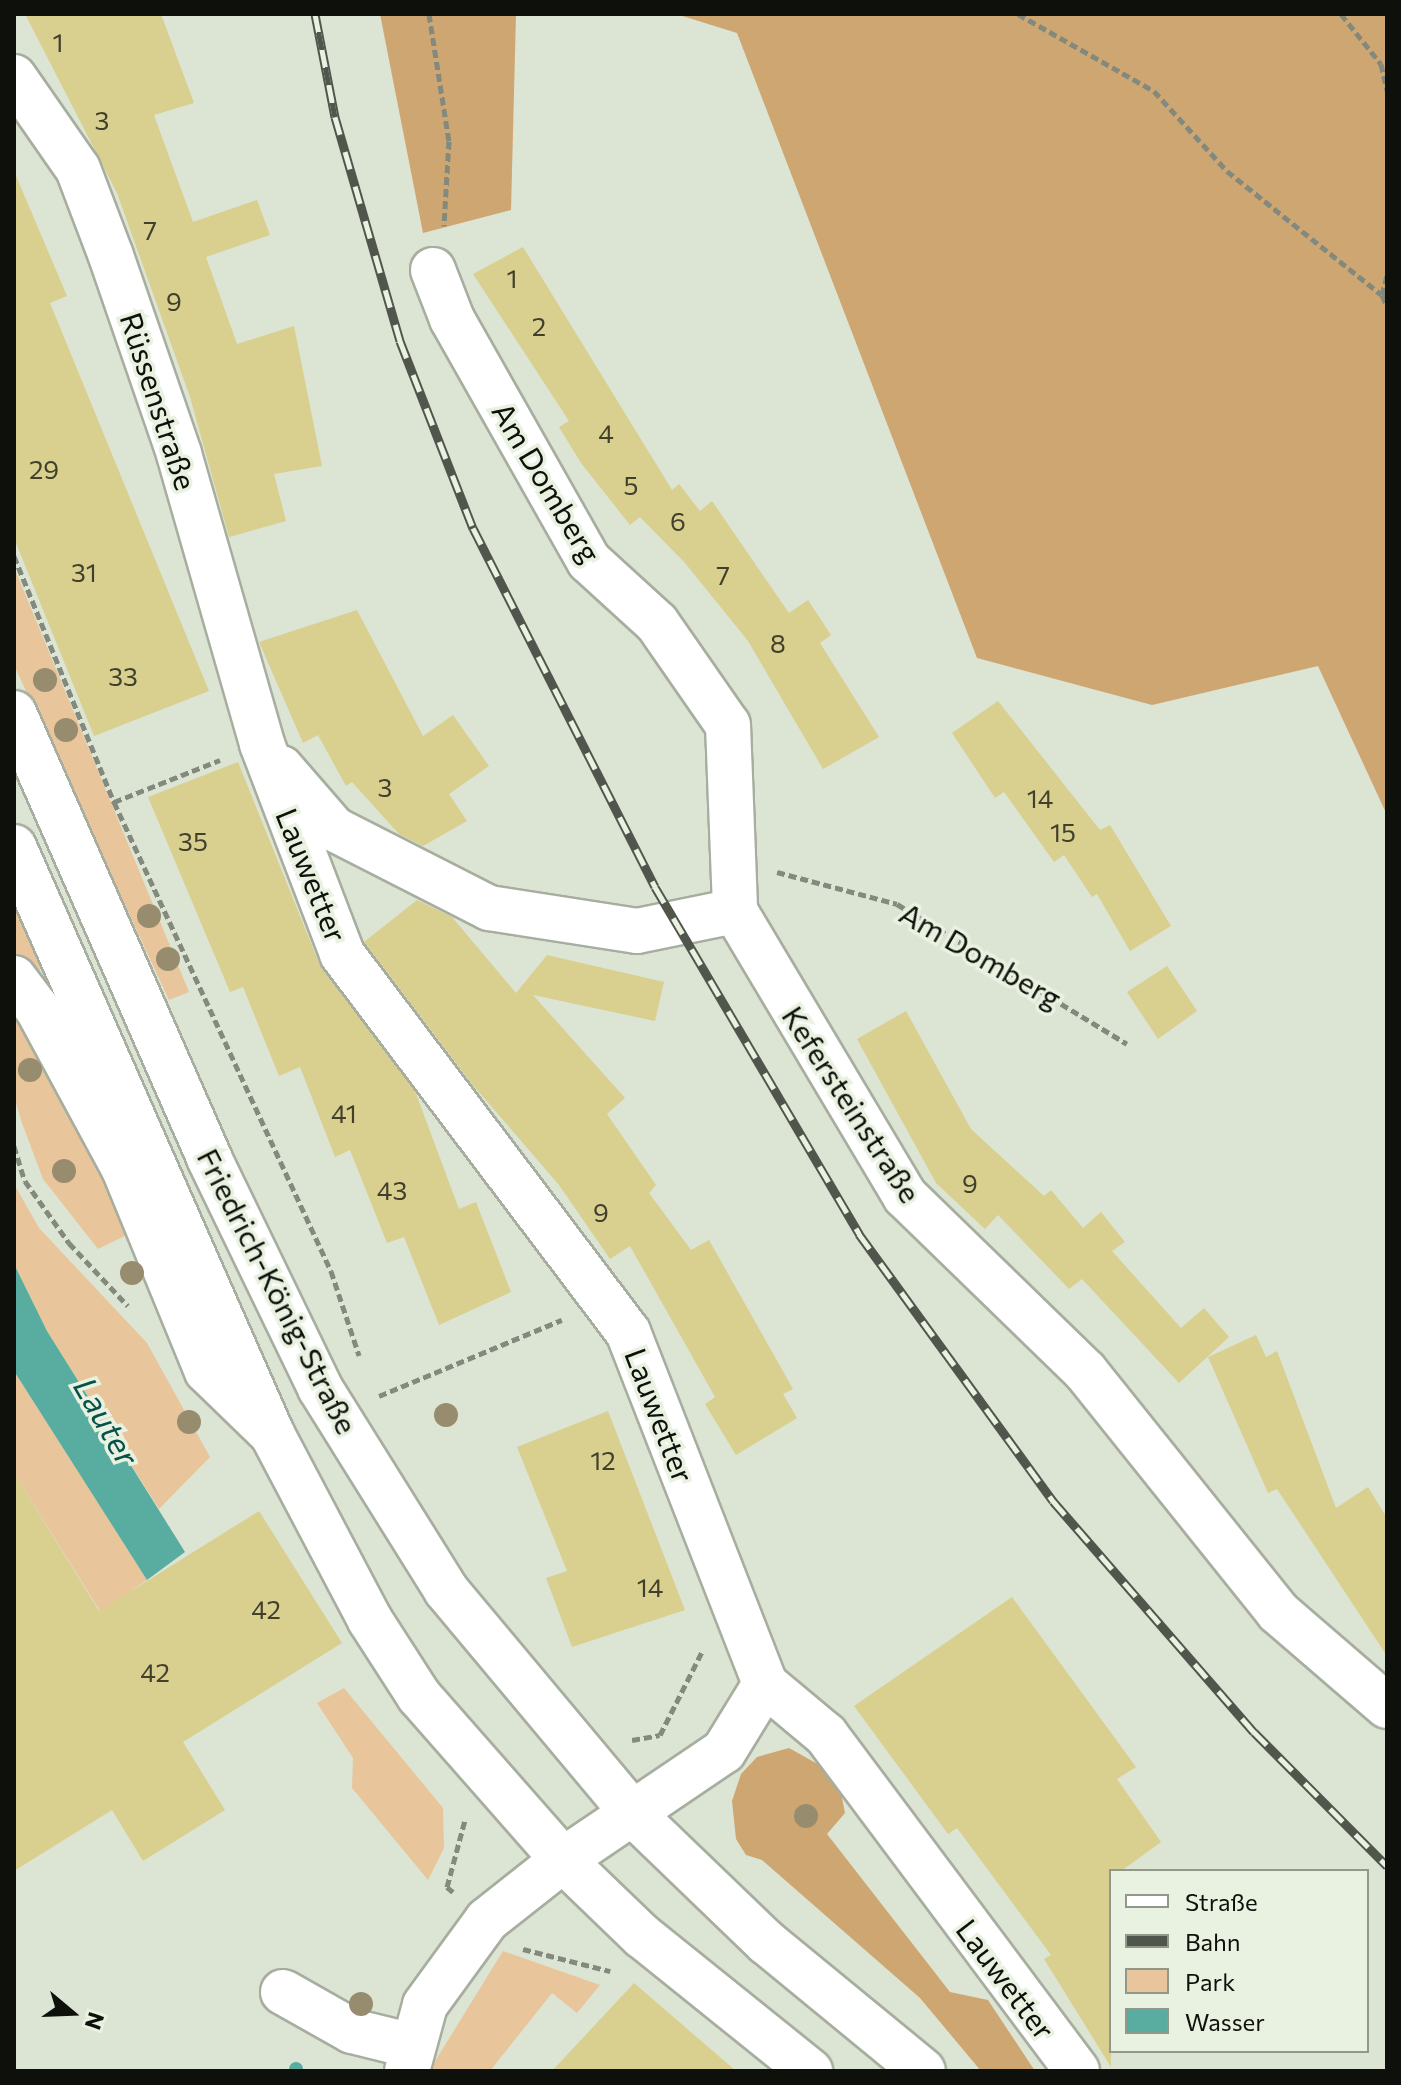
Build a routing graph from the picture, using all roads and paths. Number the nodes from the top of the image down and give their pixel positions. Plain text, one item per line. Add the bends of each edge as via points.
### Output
1 (429, 14) edge
2 (1018, 14) edge
3 (1341, 14) edge
4 (14, 77) edge
5 (1387, 91) edge
6 (433, 270) joint
7 (1387, 275) edge
8 (1382, 295) junction
9 (1387, 306) edge
10 (14, 556) edge
11 (14, 713) edge
12 (262, 744) junction
13 (114, 802) junction
14 (14, 847) edge
15 (737, 853) junction
16 (735, 911) junction
17 (14, 978) edge
18 (1127, 1044) dead end
19 (14, 1146) edge
20 (120, 1298) dead end
21 (607, 1302) junction
22 (361, 1361) dead end
23 (372, 1386) dead end
24 (378, 1396) junction
25 (385, 1410) dead end
26 (272, 1434) junction
27 (729, 1591) junction
28 (765, 1684) junction
29 (1387, 1706) edge
30 (619, 1732) dead end
31 (633, 1814) junction
32 (563, 1860) junction
33 (283, 1992) dead end
34 (408, 2058) edge
35 (810, 2071) edge
36 (923, 2071) edge
37 (1077, 2071) edge

1 - 6 path via 449,141 445,221
2 - 8 path via 1154,91 1227,171
3 - 5 path via 1381,64
4 - 12 street, Rüssenstraße via 78,169 111,256 179,454
6 - 15 street, Am Domberg via 467,346 589,561 657,623 728,725
7 - 8 path
8 - 9 path
10 - 13 path
11 - 31 street, Friedrich-König-Straße via 209,1158 320,1388 446,1590
12 - 13 path
12 - 16 street via 334,829 489,908 637,931
12 - 21 street, Lauwetter via 342,954
13 - 22 path via 331,1271
14 - 26 street, Friedrich-König-Straße
15 - 16 street, Am Domberg
15 - 18 path, Am Domberg via 767,870 897,904
16 - 29 street, Kefersteinstraße via 905,1196 1085,1371 1278,1612
17 - 26 street via 37,1008 124,1169 207,1371
19 - 20 path via 25,1181
21 - 24 path
21 - 27 street, Lauwetter via 628,1332
23 - 24 path
24 - 25 path
26 - 32 street, Friedrich-König-Straße via 370,1620 419,1696
27 - 28 street, Lauwetter
27 - 30 path via 660,1735 632,1740
28 - 31 street via 724,1751
28 - 37 street, Lauwetter via 826,1735
31 - 32 street
31 - 36 street, Friedrich-König-Straße via 766,1942
32 - 34 street via 487,1920 425,2005
32 - 35 street, Friedrich-König-Straße via 642,1936
33 - 34 street

